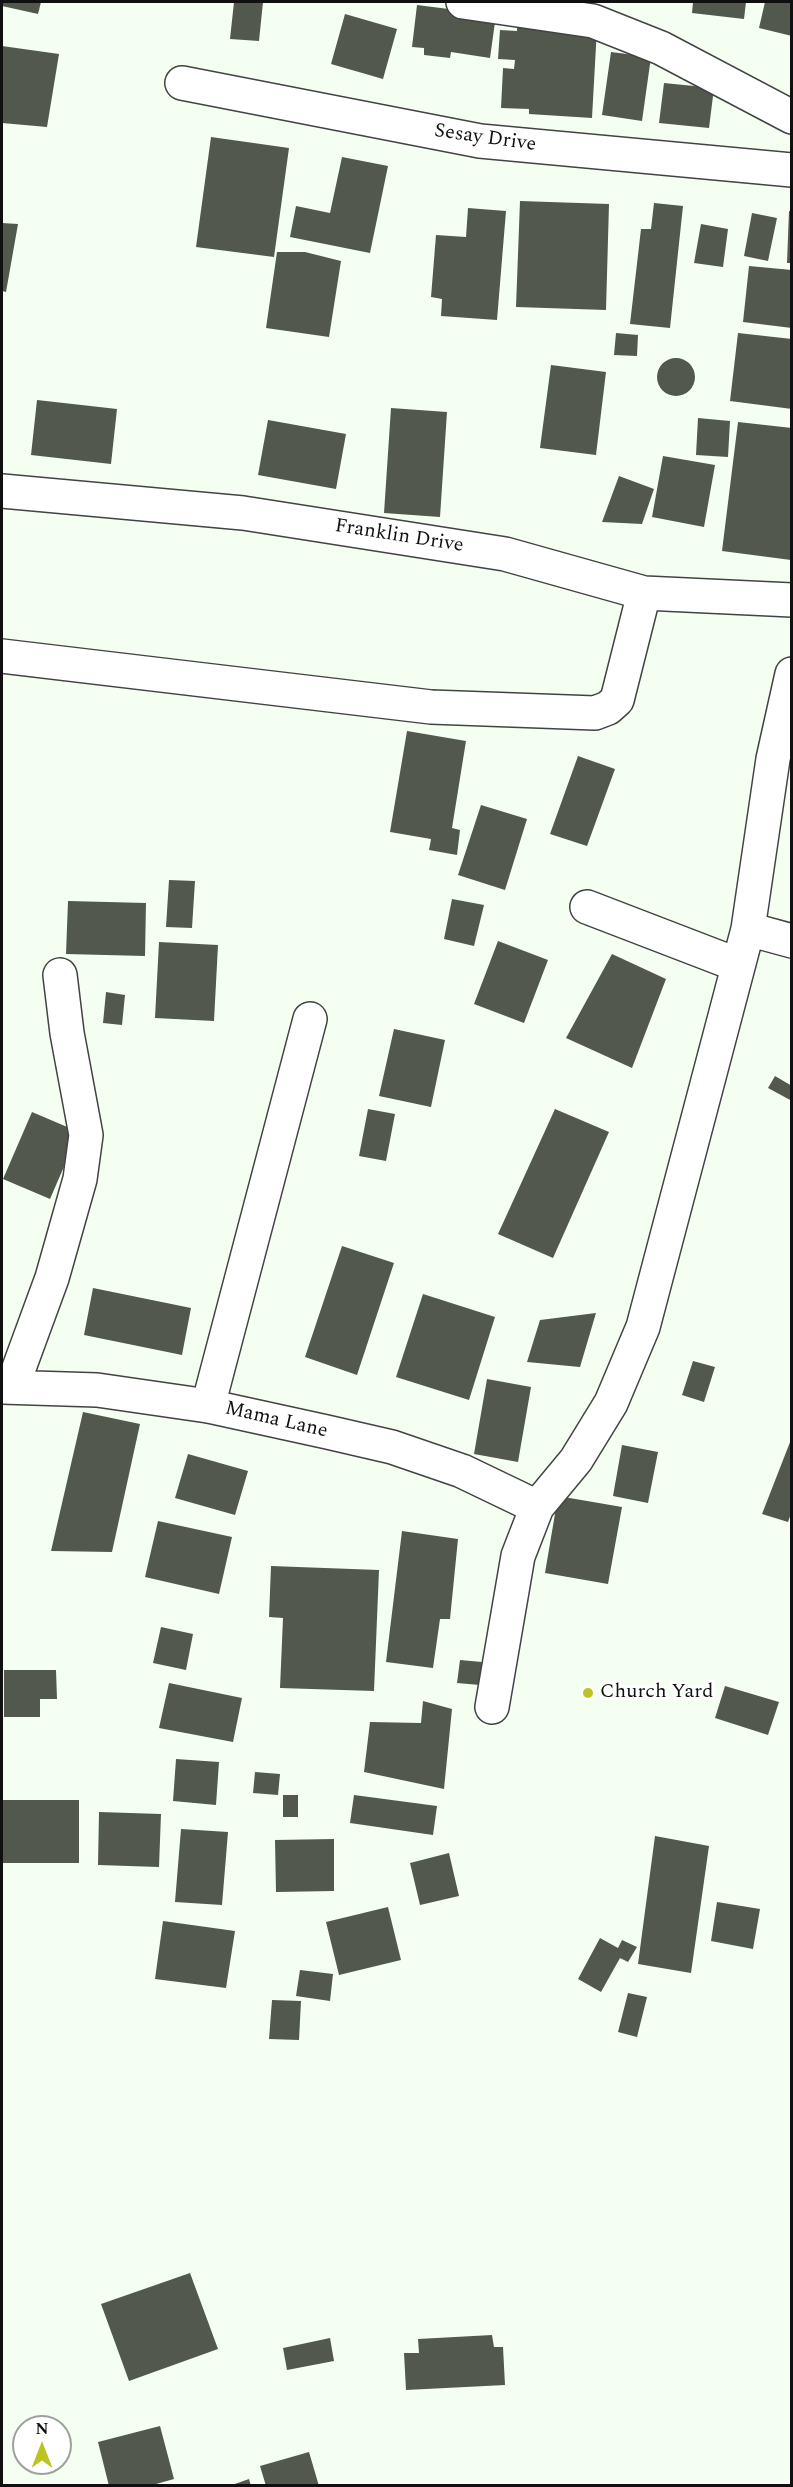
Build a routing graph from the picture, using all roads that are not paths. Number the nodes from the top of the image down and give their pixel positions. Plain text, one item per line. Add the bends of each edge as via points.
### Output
1 (463, 2) edge
2 (182, 83) dead end
3 (792, 117) edge
4 (792, 170) edge
5 (2, 491) edge
6 (644, 593) junction
7 (792, 600) edge
8 (2, 656) edge
9 (792, 674) edge
10 (587, 907) dead end
11 (747, 929) junction
12 (792, 941) edge
13 (738, 965) junction
14 (60, 975) dead end
15 (310, 1019) dead end
16 (7, 1387) edge
17 (208, 1406) junction
18 (537, 1507) junction
19 (492, 1707) dead end

1 - 3 street via 593,21 661,48
2 - 4 street, Sesay Drive via 480,141
5 - 6 street, Franklin Drive via 243,513 505,554
6 - 7 street, Franklin Drive
6 - 8 street via 617,700 595,713 431,707
9 - 11 street via 773,759
10 - 13 street
11 - 12 street
11 - 13 street
13 - 18 street via 643,1327 611,1403 576,1460
14 - 16 street via 86,1135 80,1179 52,1278
15 - 17 street
16 - 17 street, Mama Lane via 97,1390
17 - 18 street, Mama Lane via 392,1447 462,1471
18 - 19 street via 518,1556

